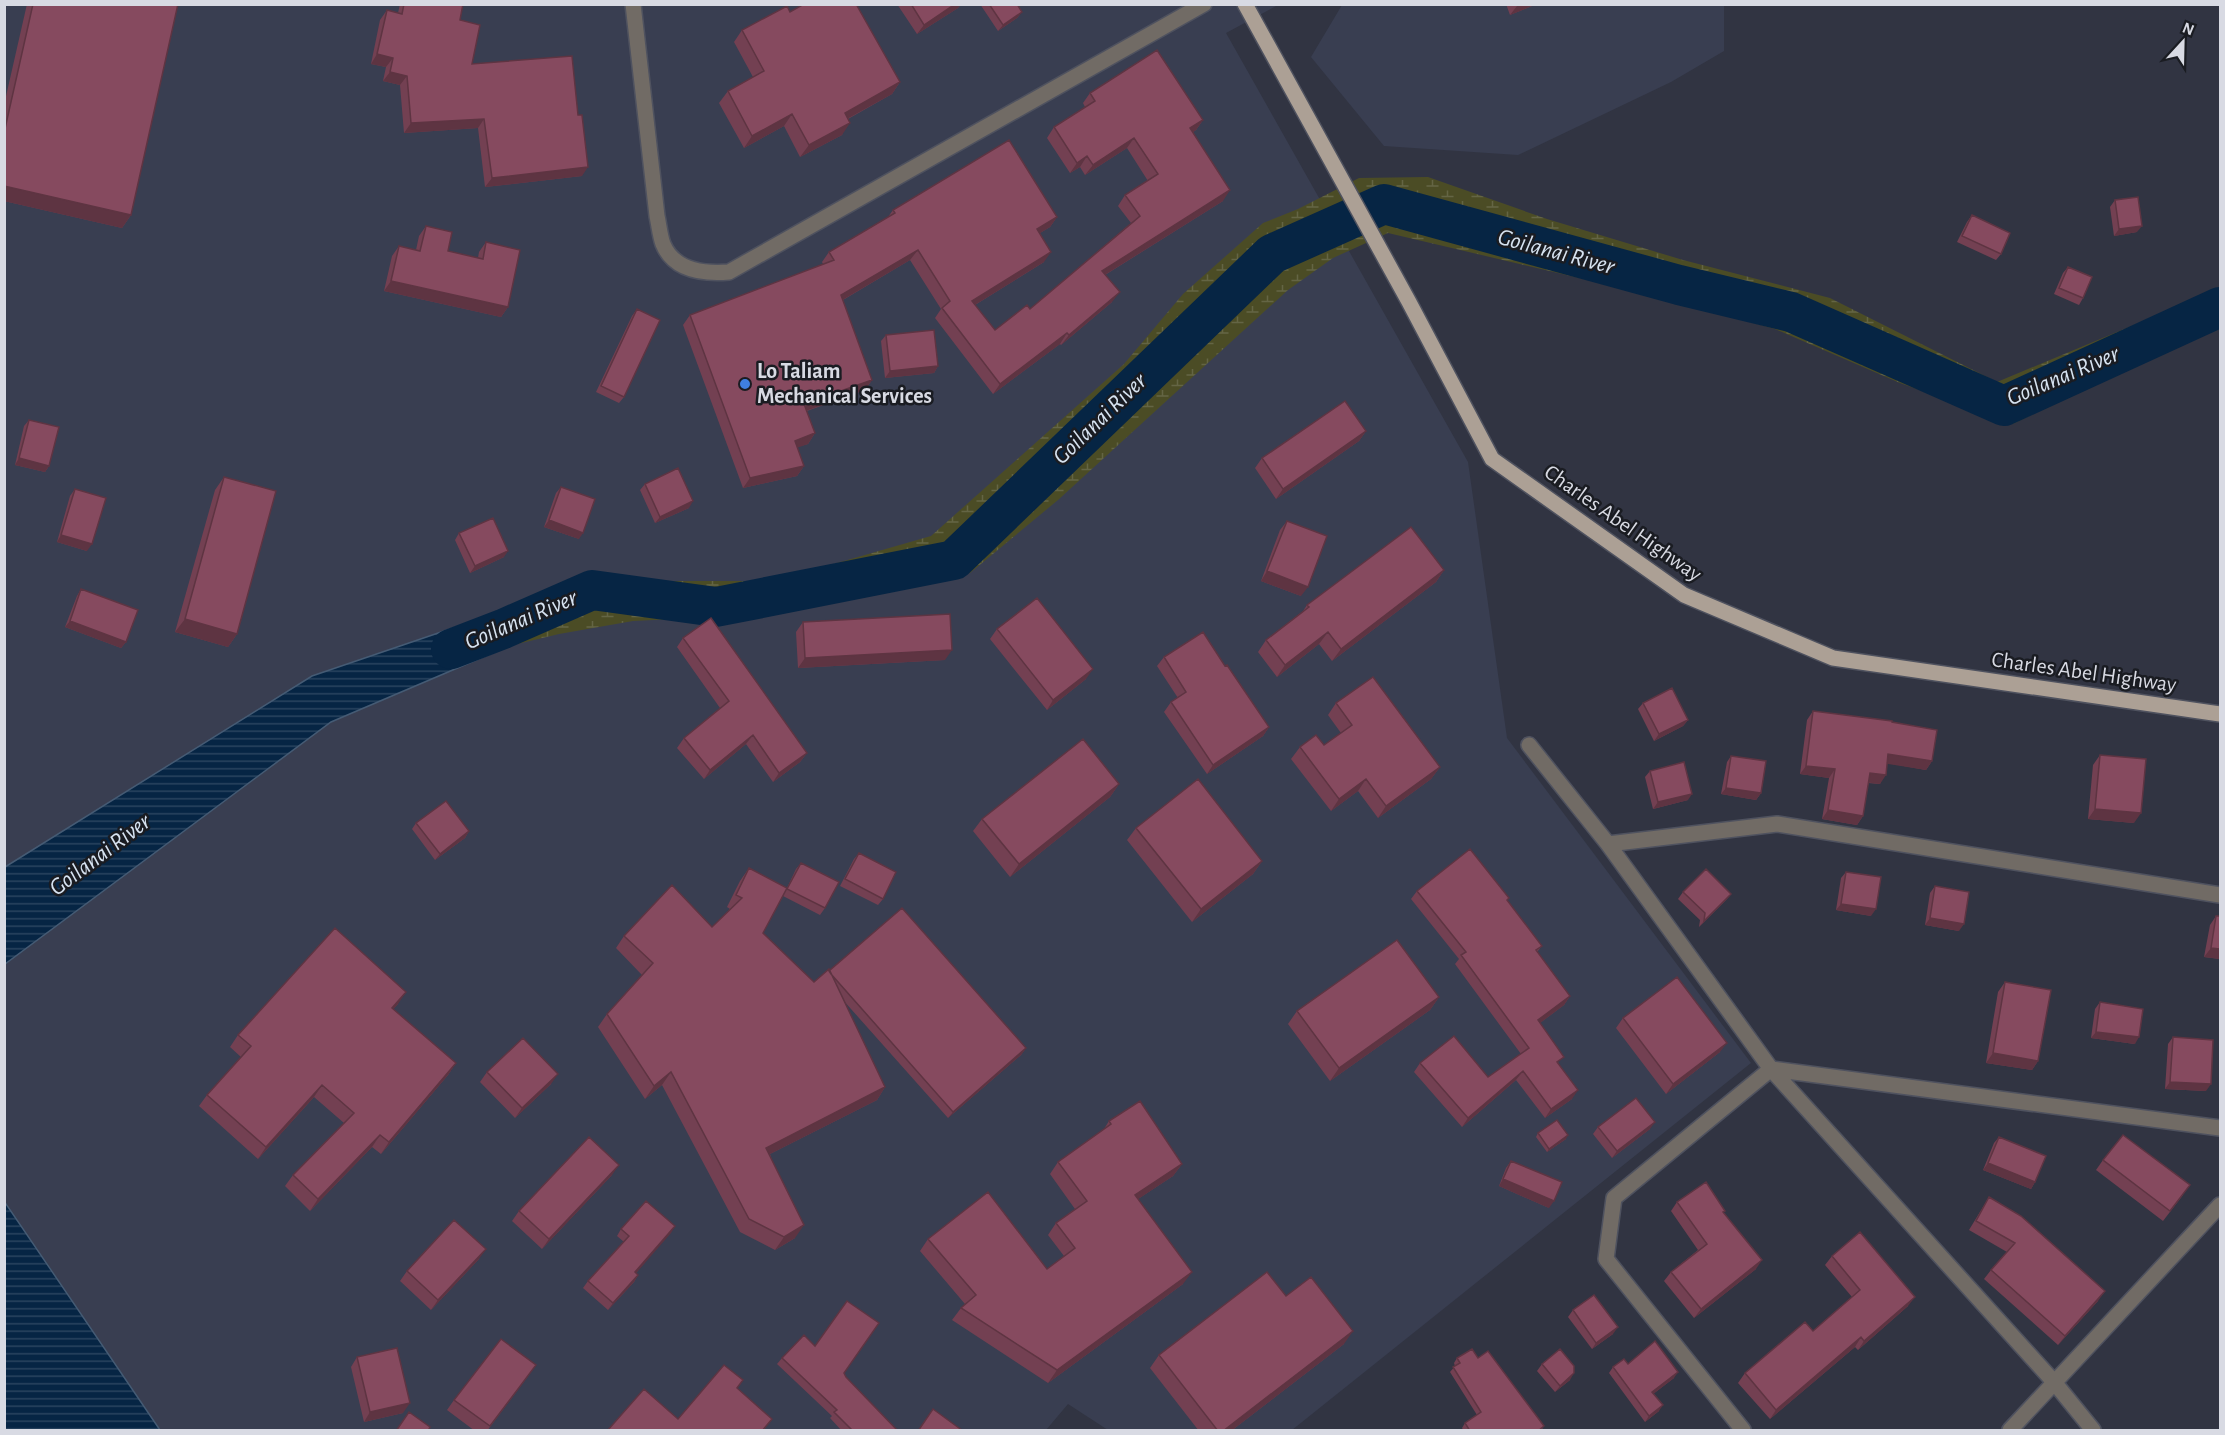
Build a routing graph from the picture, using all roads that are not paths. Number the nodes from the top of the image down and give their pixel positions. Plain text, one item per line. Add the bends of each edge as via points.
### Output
1 (633, 4) edge
2 (1204, 4) edge
3 (1245, 4) edge
4 (2220, 714) edge
5 (1529, 745) dead end
6 (1608, 844) junction
7 (2220, 895) edge
8 (1771, 1069) junction
9 (2220, 1128) edge
10 (2220, 1205) edge
11 (2054, 1382) junction
12 (1743, 1431) edge
13 (2010, 1431) edge
14 (2093, 1431) edge

1 - 2 street via 663,245 675,262 711,274 729,272
3 - 4 main road, Charles Abel Highway via 1492,459 1684,595 1833,658
5 - 6 street
6 - 7 street via 1777,824
6 - 8 street
8 - 9 street
8 - 11 street
8 - 12 street via 1614,1198 1606,1259
10 - 11 street
11 - 13 street
11 - 14 street

